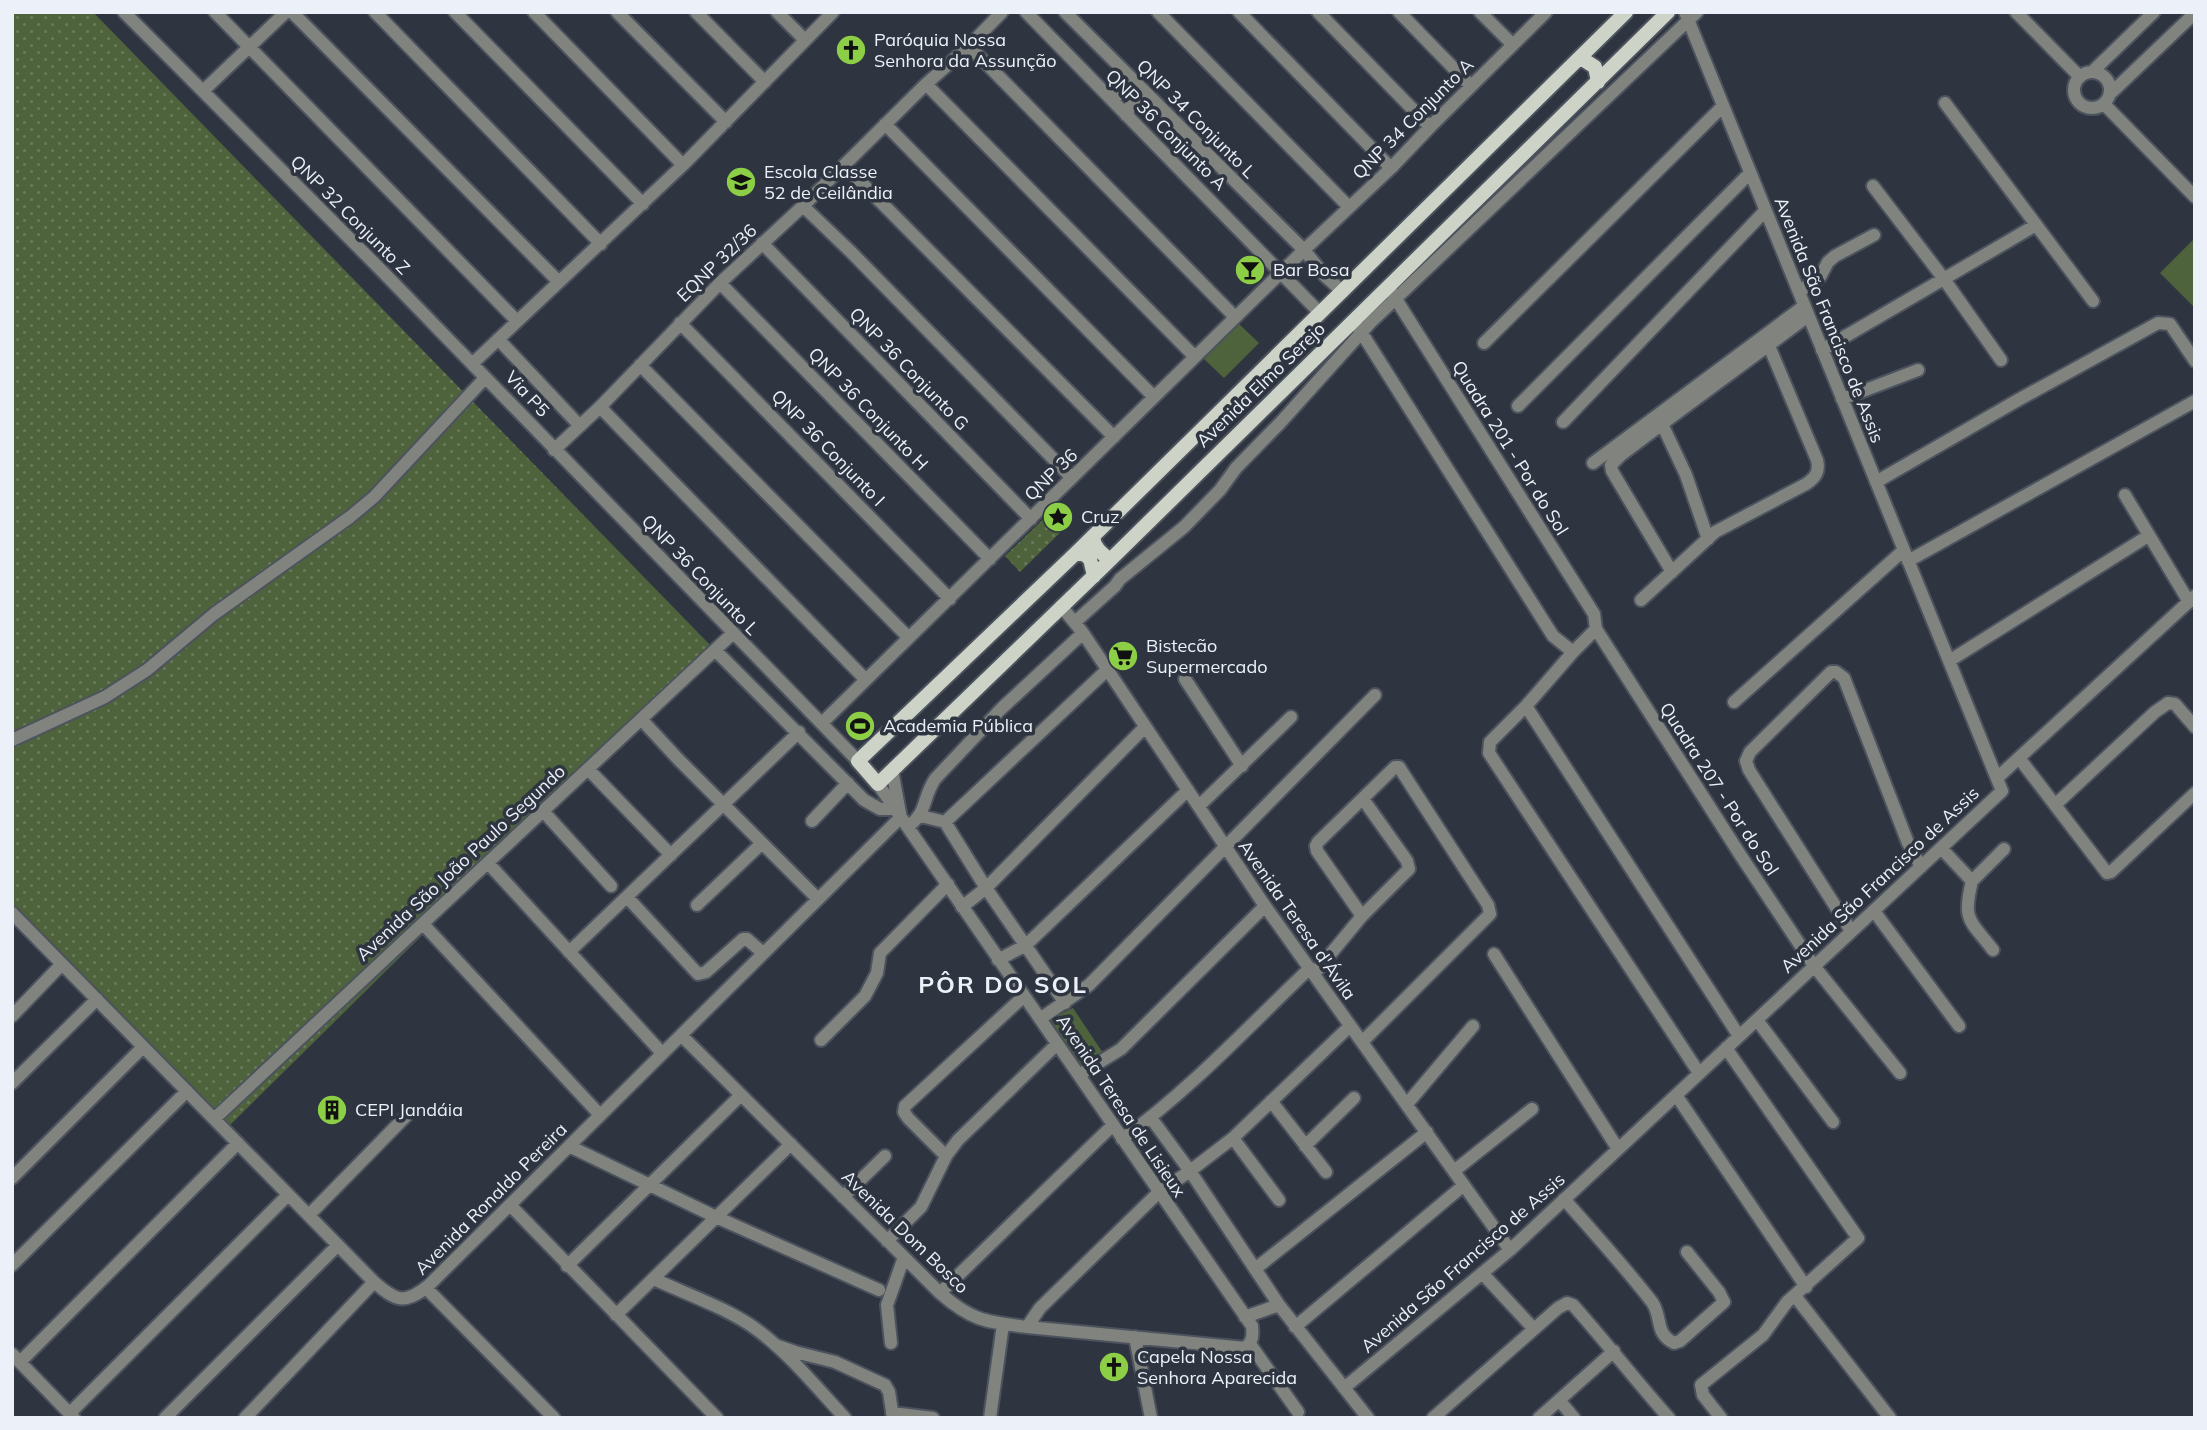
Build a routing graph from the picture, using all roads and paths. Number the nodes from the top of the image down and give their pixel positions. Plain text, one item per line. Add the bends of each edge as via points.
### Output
1 (124, 12) edge
2 (215, 12) edge
3 (286, 12) edge
4 (292, 12) edge
5 (375, 12) edge
6 (455, 12) edge
7 (534, 12) edge
8 (617, 12) edge
9 (696, 12) edge
10 (777, 12) edge
11 (833, 12) edge
12 (1002, 12) edge
13 (1026, 12) edge
14 (1065, 12) edge
15 (1157, 12) edge
16 (1239, 12) edge
17 (1318, 12) edge
18 (1399, 12) edge
19 (1480, 12) edge
20 (1546, 12) edge
21 (1626, 12) edge
22 (1668, 12) edge
23 (2016, 12) edge
24 (2154, 12) edge
25 (1690, 15) edge
26 (2194, 17) edge
27 (805, 40) junction
28 (1598, 41) junction
29 (1513, 45) junction
30 (969, 46) junction
31 (249, 47) junction
32 (1578, 60) junction
33 (1616, 65) junction
34 (2086, 74) junction
35 (1130, 79) junction
36 (765, 82) junction
37 (1598, 82) junction
38 (926, 84) junction
39 (1471, 86) junction
40 (203, 91) junction
41 (1147, 96) junction
42 (1110, 98) junction
43 (2107, 99) junction
44 (1945, 103) dead end
45 (1723, 106) junction
46 (1126, 115) junction
47 (726, 122) junction
48 (885, 124) junction
49 (1430, 127) junction
50 (844, 165) junction
51 (683, 166) junction
52 (1391, 168) junction
53 (1750, 173) junction
54 (1873, 186) dead end
55 (2195, 197) edge
56 (643, 204) junction
57 (803, 206) junction
58 (1349, 207) junction
59 (1765, 211) junction
60 (2036, 225) junction
61 (1874, 235) dead end
62 (762, 243) junction
63 (601, 244) junction
64 (1304, 250) junction
65 (1282, 272) junction
66 (1944, 279) junction
67 (559, 282) junction
68 (720, 283) junction
69 (1343, 292) junction
70 (1799, 292) junction
71 (1392, 293) junction
72 (2093, 301) dead end
73 (1806, 311) junction
74 (1320, 313) junction
75 (1236, 317) junction
76 (517, 321) junction
77 (680, 323) junction
78 (1357, 327) junction
79 (498, 339) junction
80 (1483, 343) dead end
81 (1769, 346) junction
82 (1822, 350) junction
83 (1195, 357) junction
84 (2001, 360) dead end
85 (2195, 361) edge
86 (472, 364) junction
87 (640, 365) junction
88 (1918, 370) dead end
89 (485, 378) junction
90 (1154, 397) junction
91 (1842, 400) junction
92 (2195, 401) edge
93 (1518, 406) dead end
94 (600, 407) junction
95 (1563, 422) dead end
96 (1662, 424) junction
97 (580, 426) junction
98 (1114, 438) junction
99 (554, 450) junction
100 (1593, 463) dead end
101 (1072, 478) junction
102 (1876, 482) junction
103 (2125, 495) dead end
104 (1031, 519) junction
105 (1093, 536) junction
106 (2148, 536) junction
107 (1708, 539) junction
108 (1075, 554) junction
109 (1906, 555) junction
110 (990, 559) junction
111 (1110, 560) junction
112 (1672, 572) junction
113 (1094, 576) junction
114 (1120, 579) junction
115 (950, 598) junction
116 (2192, 599) edge
117 (1640, 600) dead end
118 (1061, 606) junction
119 (1079, 628) junction
120 (1597, 629) junction
121 (732, 634) junction
122 (908, 637) junction
123 (715, 650) junction
124 (1573, 652) junction
125 (1949, 661) junction
126 (1107, 670) junction
127 (1185, 679) dead end
128 (866, 680) junction
129 (1375, 695) dead end
130 (1734, 702) dead end
131 (1526, 706) junction
132 (1291, 717) dead end
133 (641, 719) junction
134 (822, 723) junction
135 (1146, 727) junction
136 (2195, 727) edge
137 (799, 732) junction
138 (12, 740) edge
139 (2019, 758) junction
140 (858, 761) junction
141 (1242, 766) junction
142 (588, 769) junction
143 (892, 770) junction
144 (1997, 778) junction
145 (848, 783) junction
146 (878, 784) junction
147 (1188, 790) junction
148 (2195, 793) edge
149 (1363, 799) junction
150 (723, 803) junction
151 (2055, 805) junction
152 (1199, 806) junction
153 (542, 811) junction
154 (921, 816) junction
155 (902, 817) junction
156 (812, 821) dead end
157 (945, 822) junction
158 (762, 843) junction
159 (1225, 847) junction
160 (1941, 848) junction
161 (2004, 849) dead end
162 (671, 855) junction
163 (488, 863) junction
164 (1921, 867) junction
165 (1972, 881) junction
166 (948, 884) junction
167 (611, 886) dead end
168 (986, 888) junction
169 (627, 897) junction
170 (818, 899) junction
171 (697, 905) dead end
172 (1265, 906) junction
173 (962, 907) junction
174 (1874, 911) junction
175 (12, 913) edge
176 (1362, 916) junction
177 (423, 924) junction
178 (1851, 932) junction
179 (1026, 945) junction
180 (1993, 950) dead end
181 (569, 952) junction
182 (763, 953) junction
183 (1494, 954) dead end
184 (998, 960) junction
185 (62, 964) junction
186 (1814, 966) junction
187 (1312, 971) junction
188 (1024, 996) junction
189 (97, 999) junction
190 (1065, 1003) junction
191 (12, 1016) edge
192 (1040, 1019) junction
193 (1757, 1020) junction
194 (1350, 1026) junction
195 (1474, 1026) dead end
196 (1959, 1026) dead end
197 (681, 1035) junction
198 (1740, 1036) junction
199 (821, 1040) dead end
200 (1362, 1042) junction
201 (1057, 1044) junction
202 (143, 1047) junction
203 (1726, 1048) junction
204 (662, 1053) junction
205 (1699, 1073) junction
206 (1900, 1073) dead end
207 (1079, 1075) junction
208 (12, 1083) edge
209 (187, 1091) junction
210 (741, 1095) junction
211 (1676, 1095) junction
212 (1354, 1098) dead end
213 (1271, 1101) junction
214 (1407, 1104) junction
215 (1532, 1109) dead end
216 (408, 1114) dead end
217 (600, 1115) junction
218 (1151, 1118) junction
219 (214, 1119) junction
220 (1833, 1122) dead end
221 (1113, 1125) junction
222 (1427, 1132) junction
223 (1233, 1138) junction
224 (1122, 1139) junction
225 (238, 1143) junction
226 (791, 1144) junction
227 (569, 1146) junction
228 (1305, 1146) junction
229 (1618, 1149) junction
230 (885, 1156) dead end
231 (946, 1156) junction
232 (1190, 1171) junction
233 (1454, 1171) junction
234 (1326, 1172) dead end
235 (12, 1178) edge
236 (1464, 1185) junction
237 (651, 1186) junction
238 (1158, 1192) junction
239 (288, 1195) junction
240 (844, 1197) junction
241 (1564, 1199) junction
242 (1279, 1200) dead end
243 (510, 1205) junction
244 (309, 1215) junction
245 (716, 1217) junction
246 (887, 1241) junction
247 (338, 1245) junction
248 (1510, 1250) junction
249 (1686, 1252) dead end
250 (904, 1256) junction
251 (12, 1265) edge
252 (567, 1266) junction
253 (1255, 1269) junction
254 (1482, 1273) junction
255 (654, 1279) junction
256 (374, 1282) junction
257 (1806, 1287) junction
258 (426, 1288) junction
259 (879, 1290) dead end
260 (940, 1293) junction
261 (1795, 1296) junction
262 (1279, 1305) junction
263 (616, 1315) junction
264 (1245, 1317) junction
265 (1003, 1324) junction
266 (1027, 1327) junction
267 (1295, 1327) junction
268 (1534, 1329) junction
269 (1135, 1338) junction
270 (891, 1343) dead end
271 (774, 1344) junction
272 (1248, 1346) junction
273 (1614, 1351) junction
274 (16, 1358) edge
275 (1344, 1388) junction
276 (1559, 1400) junction
277 (1298, 1412) dead end
278 (72, 1415) edge
279 (892, 1415) edge
280 (165, 1418) edge
281 (245, 1418) edge
282 (554, 1418) edge
283 (717, 1418) edge
284 (845, 1418) edge
285 (933, 1418) edge
286 (990, 1418) edge
287 (1151, 1418) edge
288 (1368, 1418) edge
289 (1433, 1418) edge
290 (1539, 1418) edge
291 (1574, 1418) edge
292 (1669, 1418) edge
293 (1721, 1418) edge
294 (1890, 1418) edge

1 - 40 street, QNP 32 Conjunto Z
2 - 31 street
3 - 31 street
4 - 67 street
5 - 63 street
6 - 56 street
7 - 51 street
8 - 47 street
9 - 36 street
10 - 27 street
11 - 27 street
12 - 30 street, EQNP 32/36
13 - 42 street, QNP 36 Conjunto A
14 - 35 street, QNP 34 Conjunto L
15 - 58 street
16 - 52 street
17 - 49 street
18 - 39 street
19 - 29 street
20 - 29 street, QNP 34 Conjunto A
21 - 28 main road, Avenida Elmo Serejo
22 - 33 main road, Avenida Elmo Serejo
23 - 34 street
24 - 34 street
25 - 45 street, Avenida São Francisco de Assis
25 - 71 street
26 - 43 street
27 - 36 street
28 - 32 main road, Avenida Elmo Serejo
28 - 33 main road via 1602,59
29 - 39 street, QNP 34 Conjunto A
30 - 38 street, EQNP 32/36
30 - 75 street
31 - 40 street
31 - 76 street
32 - 37 main road via 1595,67
32 - 69 main road, Avenida Elmo Serejo
33 - 37 main road, Avenida Elmo Serejo
34 - 43 street via 2106,78
34 - 43 street via 2074,87 2079,102 2088,108 2099,107
35 - 41 street, QNP 34 Conjunto L
35 - 42 street via 1124,92
36 - 47 street
37 - 71 main road, Avenida Elmo Serejo
38 - 48 street, EQNP 32/36
38 - 83 street
39 - 49 street, QNP 34 Conjunto A
40 - 86 street, QNP 32 Conjunto Z
41 - 46 street via 1133,101
41 - 64 street, QNP 34 Conjunto L
42 - 46 street, QNP 36 Conjunto A
43 - 55 street
44 - 60 street
45 - 53 street, Avenida São Francisco de Assis
45 - 80 street
46 - 65 street, QNP 36 Conjunto A
47 - 51 street
48 - 50 street, EQNP 32/36
48 - 90 street
49 - 52 street, QNP 34 Conjunto A
50 - 57 street, EQNP 32/36
50 - 98 street
51 - 56 street
52 - 58 street, QNP 34 Conjunto A
53 - 59 street, Avenida São Francisco de Assis
53 - 93 street
54 - 66 street
56 - 63 street
57 - 62 street, EQNP 32/36
57 - 101 street
58 - 64 street, QNP 34 Conjunto A
59 - 70 street, Avenida São Francisco de Assis
59 - 95 street
60 - 66 street
60 - 72 street
61 - 70 street via 1835,256 1820,277
62 - 68 street, EQNP 32/36
62 - 104 street, QNP 36 Conjunto G
63 - 67 street
64 - 65 street, QNP 36
64 - 69 street, QNP 34 Conjunto L
65 - 74 street, QNP 36 Conjunto A
65 - 75 street, QNP 36
66 - 82 street
66 - 84 street
67 - 76 street
68 - 77 street, EQNP 32/36
68 - 110 street, QNP 36 Conjunto H
69 - 74 main road, Avenida Elmo Serejo
70 - 73 street, Avenida São Francisco de Assis
71 - 78 main road, Avenida Elmo Serejo
71 - 120 street, Quadra 201 - Por do Sol via 1594,614
73 - 81 street
73 - 82 street, Avenida São Francisco de Assis
73 - 100 street
74 - 105 main road, Avenida Elmo Serejo
75 - 83 street, QNP 36
76 - 79 street
77 - 87 street, EQNP 32/36
77 - 115 street, QNP 36 Conjunto I
78 - 111 main road, Avenida Elmo Serejo
78 - 114 street via 1220,490 1184,527
78 - 124 street via 1553,636
79 - 86 street
79 - 97 street
81 - 96 street
81 - 107 street via 1818,472 1806,484 1727,524
82 - 91 street, Avenida São Francisco de Assis
83 - 90 street, QNP 36
85 - 102 street via 2171,324 2158,323
86 - 89 street, Via P5
87 - 94 street, EQNP 32/36
87 - 122 street
88 - 91 street
89 - 99 street, Via P5
89 - 138 street via 350,517 214,614 147,670 105,697
90 - 98 street, QNP 36
91 - 102 street, Avenida São Francisco de Assis
92 - 109 street
94 - 97 street, EQNP 32/36
94 - 128 street
96 - 107 street
96 - 112 street via 1611,468
97 - 99 street, EQNP 32/36
98 - 101 street, QNP 36
99 - 121 street, QNP 36 Conjunto L
101 - 104 street, QNP 36
102 - 109 street, Avenida São Francisco de Assis
103 - 106 street
104 - 110 street, QNP 36
105 - 108 main road, Avenida Elmo Serejo
105 - 111 main road via 1098,550
106 - 116 street
106 - 125 street
107 - 112 street
108 - 113 main road via 1090,559
108 - 140 main road, Avenida Elmo Serejo
109 - 125 street, Avenida São Francisco de Assis
109 - 130 street
110 - 115 street, QNP 36
111 - 113 main road, Avenida Elmo Serejo
111 - 114 street
112 - 117 street
113 - 118 main road, Avenida Elmo Serejo
114 - 119 street
115 - 122 street, QNP 36
116 - 139 street
118 - 119 street, Avenida Teresa d'Ávila
118 - 143 main road, Avenida Elmo Serejo
119 - 126 street, Avenida Teresa d'Ávila
119 - 154 street via 935,779
120 - 124 street
120 - 186 street, Quadra 207 - Por do Sol
121 - 123 street, Avenida São João Paulo Segundo
121 - 134 street, QNP 36 Conjunto L
122 - 128 street, QNP 36
123 - 133 street, Avenida São João Paulo Segundo
123 - 137 street
124 - 131 street
125 - 144 street, Avenida São Francisco de Assis
126 - 135 street, Avenida Teresa d'Ávila
126 - 157 street
127 - 141 street
128 - 134 street, QNP 36
129 - 159 street
131 - 198 street
131 - 205 street via 1490,742 1489,752
132 - 141 street
133 - 142 street, Avenida São João Paulo Segundo
133 - 150 street
134 - 140 street
135 - 147 street, Avenida Teresa d'Ávila
135 - 168 street
136 - 151 street via 2175,704 2168,703
137 - 145 street
137 - 150 street
139 - 144 street
139 - 151 street
140 - 146 main road
141 - 152 street
142 - 153 street, Avenida São João Paulo Segundo
142 - 162 street
143 - 146 main road, Avenida Elmo Serejo
143 - 155 street
144 - 160 street, Avenida São Francisco de Assis via 2002,791
145 - 155 street via 864,800
145 - 156 street
146 - 155 street, Avenida Teresa de Lisieux
147 - 152 street, Avenida Teresa d'Ávila
147 - 179 street
148 - 151 street via 2108,873
149 - 176 street via 1409,867
149 - 176 street via 1316,846
149 - 200 street via 1395,767 1400,768 1490,911
150 - 158 street
150 - 162 street
152 - 159 street, Avenida Teresa d'Ávila
153 - 163 street, Avenida São João Paulo Segundo
153 - 167 street
154 - 155 street, Avenida Ronaldo Pereira
154 - 157 street
155 - 166 street, Avenida Teresa de Lisieux
155 - 170 street, Avenida Ronaldo Pereira
157 - 168 street
158 - 170 street
158 - 171 street
159 - 172 street, Avenida Teresa d'Ávila
159 - 190 street via 1089,985
160 - 164 street, Avenida São Francisco de Assis
160 - 165 street
161 - 165 street
162 - 169 street
163 - 177 street, Avenida São João Paulo Segundo
163 - 181 street
164 - 174 street, Avenida São Francisco de Assis
164 - 178 street via 1844,678 1832,672 1746,761
165 - 180 street via 1968,916
166 - 173 street, Avenida Teresa de Lisieux
166 - 199 street via 880,953 877,973 865,996
168 - 173 street
168 - 179 street
169 - 181 street
169 - 182 street via 698,974 743,939
170 - 182 street, Avenida Ronaldo Pereira
172 - 187 street, Avenida Teresa d'Ávila
172 - 207 street via 1121,1049
173 - 184 street, Avenida Teresa de Lisieux
174 - 178 street, Avenida São Francisco de Assis
174 - 196 street
175 - 185 street, Avenida Ronaldo Pereira
176 - 187 street
177 - 217 street
177 - 219 street, Avenida São João Paulo Segundo
178 - 186 street, Avenida São Francisco de Assis
179 - 184 street
179 - 190 street
181 - 204 street
182 - 197 street, Avenida Ronaldo Pereira
183 - 229 street
184 - 188 street, Avenida Teresa de Lisieux
185 - 189 street, Avenida Ronaldo Pereira
185 - 191 street
186 - 193 street, Avenida São Francisco de Assis
186 - 206 street, Quadra 207 - Por do Sol
187 - 194 street, Avenida Teresa d'Ávila
187 - 218 street
188 - 192 street, Avenida Teresa de Lisieux
188 - 231 street via 908,1102 904,1112 908,1118
189 - 202 street, Avenida Ronaldo Pereira
189 - 208 street
190 - 192 street
192 - 201 street, Avenida Teresa de Lisieux
193 - 198 street, Avenida São Francisco de Assis
193 - 220 street
194 - 200 street, Avenida Teresa d'Ávila
194 - 213 street
195 - 214 street
197 - 204 street, Avenida Ronaldo Pereira
197 - 210 street, Avenida Dom Bosco
198 - 203 street, Avenida São Francisco de Assis
200 - 214 street, Avenida Teresa d'Ávila
201 - 207 street, Avenida Teresa de Lisieux
201 - 231 street
202 - 209 street, Avenida Ronaldo Pereira
202 - 235 street
203 - 205 street, Avenida São Francisco de Assis
203 - 257 street via 1858,1238
204 - 217 street, Avenida Ronaldo Pereira
205 - 211 street, Avenida São Francisco de Assis
207 - 221 street, Avenida Teresa de Lisieux
209 - 219 street, Avenida Ronaldo Pereira
209 - 251 street
210 - 226 street, Avenida Dom Bosco
210 - 237 street
211 - 229 street, Avenida São Francisco de Assis
211 - 257 street
212 - 228 street
213 - 223 street
213 - 228 street
214 - 222 street, Avenida Teresa d'Ávila
215 - 233 street
216 - 244 street
217 - 227 street, Avenida Ronaldo Pereira
218 - 224 street
218 - 232 street
219 - 225 street, Avenida Ronaldo Pereira
221 - 224 street, Avenida Teresa de Lisieux
221 - 260 street
222 - 233 street, Avenida Teresa d'Ávila
222 - 253 street
223 - 232 street
223 - 242 street
224 - 238 street, Avenida Teresa de Lisieux
225 - 239 street, Avenida Ronaldo Pereira
225 - 274 street
226 - 240 street, Avenida Dom Bosco
226 - 245 street
227 - 237 street
227 - 243 street, Avenida Ronaldo Pereira
228 - 234 street
229 - 241 street, Avenida São Francisco de Assis
230 - 240 street
231 - 246 street via 924,1203
232 - 238 street
232 - 253 street
233 - 236 street, Avenida Teresa d'Ávila
236 - 248 street, Avenida Teresa d'Ávila
236 - 267 street
237 - 245 street
237 - 252 street
238 - 264 street, Avenida Teresa de Lisieux
238 - 266 street
239 - 244 street, Avenida Ronaldo Pereira
239 - 278 street
240 - 246 street, Avenida Dom Bosco
241 - 248 street, Avenida São Francisco de Assis
241 - 249 street via 1652,1303 1662,1334 1674,1343 1724,1302
243 - 252 street
243 - 258 street, Avenida Ronaldo Pereira
244 - 247 street, Avenida Ronaldo Pereira
245 - 255 street
245 - 259 street
246 - 250 street, Avenida Dom Bosco
247 - 256 street, Avenida Ronaldo Pereira
247 - 280 street
248 - 254 street, Avenida São Francisco de Assis
250 - 260 street, Avenida Dom Bosco
250 - 270 street via 887,1305
252 - 263 street
253 - 262 street
254 - 268 street
254 - 275 street, Avenida São Francisco de Assis
255 - 263 street
255 - 271 street via 743,1320
256 - 258 street, Avenida Ronaldo Pereira via 397,1299
256 - 281 street
257 - 261 street
258 - 282 street
260 - 265 street, Avenida Dom Bosco via 969,1315
261 - 293 street via 1763,1335 1701,1385 1700,1391
261 - 294 street
262 - 264 street
262 - 267 street
263 - 283 street
264 - 272 street, Avenida Teresa de Lisieux via 1252,1326
265 - 266 street, Avenida Dom Bosco
265 - 286 street
266 - 269 street, Avenida Dom Bosco
267 - 275 street
268 - 273 street via 1562,1305 1571,1304
268 - 289 street
269 - 272 street, Avenida Dom Bosco
269 - 287 street
271 - 279 street via 835,1362 885,1385
271 - 284 street
272 - 277 street
273 - 276 street
273 - 292 street
274 - 278 street
275 - 288 street
276 - 290 street
276 - 291 street
279 - 285 street

